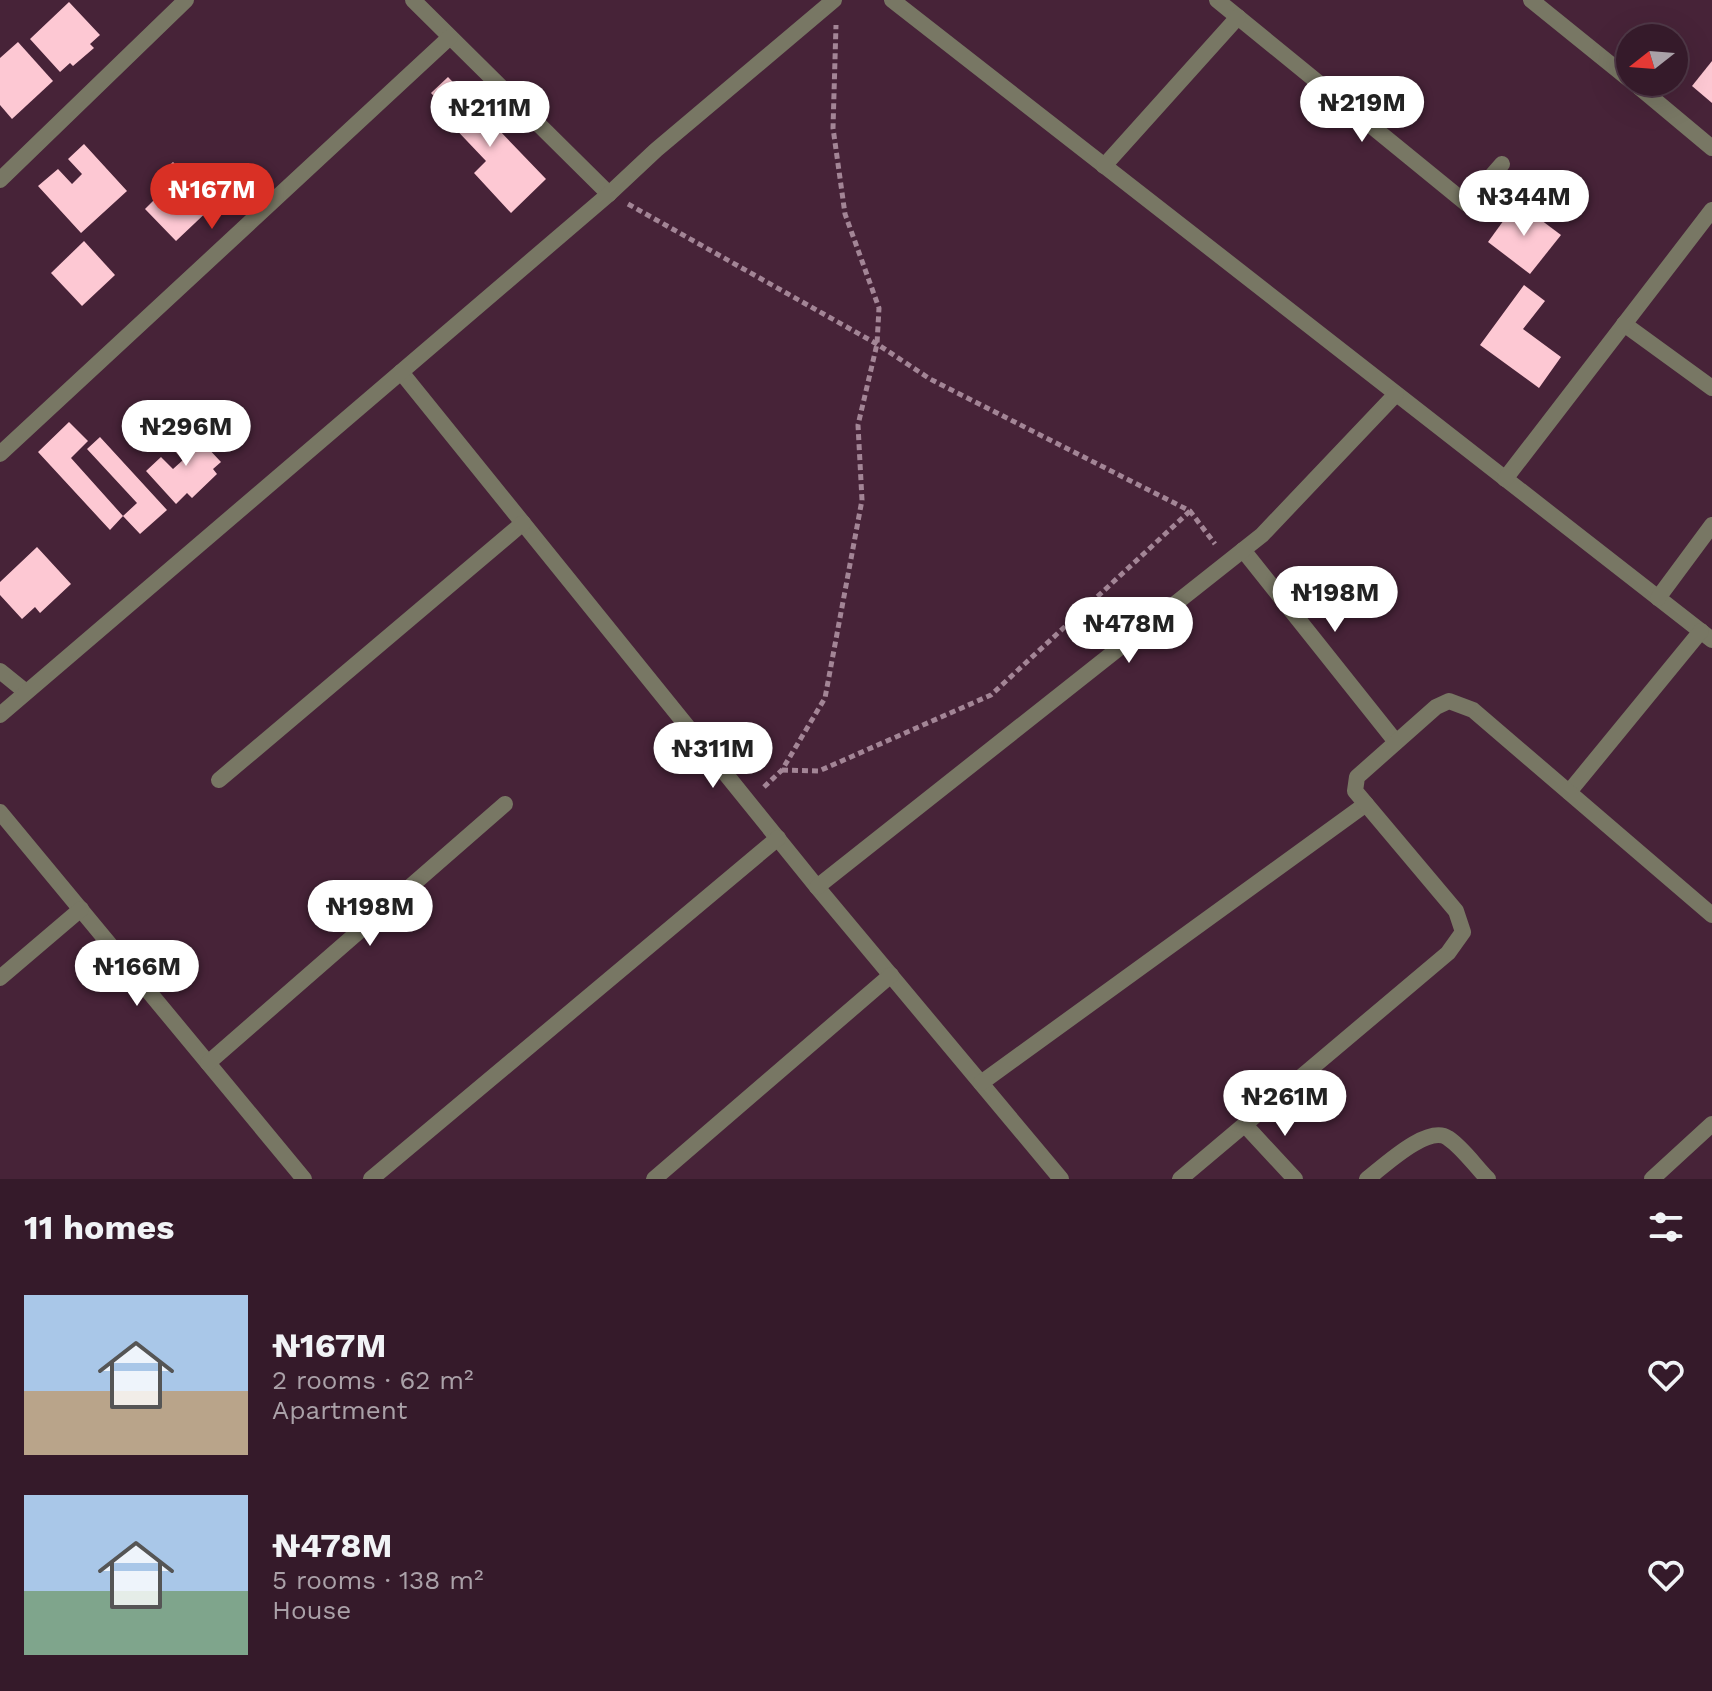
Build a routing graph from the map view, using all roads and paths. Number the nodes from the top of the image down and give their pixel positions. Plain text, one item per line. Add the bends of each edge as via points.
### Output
1 (186, 0) edge
2 (413, 0) edge
3 (892, 0) edge
4 (1217, 0) edge
5 (1531, 0) edge
6 (835, 7) edge
7 (1238, 17) junction
8 (450, 37) junction
9 (1616, 69) edge
10 (1649, 96) edge
11 (1712, 148) edge
12 (1502, 164) dead end
13 (1104, 166) junction
14 (0, 180) edge
15 (609, 194) junction
16 (1712, 210) edge
17 (1624, 324) junction
18 (877, 344) junction
19 (401, 372) junction
20 (1712, 388) edge
21 (1396, 394) junction
22 (0, 454) edge
23 (1505, 479) junction
24 (1190, 511) junction
25 (523, 523) junction
26 (1712, 525) edge
27 (1243, 550) junction
28 (1228, 561) junction
29 (1658, 598) junction
30 (1706, 636) edge
31 (0, 671) edge
32 (26, 692) junction
33 (0, 715) edge
34 (1396, 742) junction
35 (782, 770) junction
36 (219, 780) dead end
37 (1569, 792) junction
38 (749, 802) junction
39 (505, 804) dead end
40 (1366, 804) junction
41 (0, 812) edge
42 (778, 838) junction
43 (817, 887) junction
44 (81, 909) junction
45 (1712, 915) edge
46 (891, 975) junction
47 (0, 978) edge
48 (208, 1063) junction
49 (981, 1083) junction
50 (1712, 1124) edge
51 (1245, 1125) junction
52 (304, 1179) edge
53 (371, 1179) edge
54 (654, 1179) edge
55 (1061, 1179) edge
56 (1180, 1179) edge
57 (1295, 1179) edge
58 (1367, 1179) edge
59 (1488, 1179) edge
60 (1652, 1179) edge

1 - 14 street
2 - 8 street
3 - 13 street
4 - 7 street
5 - 9 street
6 - 15 street
6 - 18 path via 833,128 845,214 879,308
7 - 12 street via 1467,204
7 - 13 street
8 - 15 street
8 - 22 street
10 - 11 street
13 - 21 street
15 - 18 path
15 - 19 street
16 - 17 street
17 - 20 street
17 - 23 street
18 - 24 path via 930,379
18 - 35 path via 858,425 862,500 825,698
19 - 25 street
19 - 32 street
21 - 23 street
21 - 27 street
23 - 29 street
24 - 28 path
24 - 35 path via 991,695 819,771
25 - 36 street
25 - 38 street
26 - 29 street
27 - 28 street
27 - 34 street
28 - 43 street
29 - 30 street
30 - 37 street
31 - 32 street
32 - 33 street
34 - 37 street via 1449,701 1473,710
34 - 40 street via 1357,777 1355,791
35 - 38 path
37 - 45 street
38 - 42 street
39 - 48 street
40 - 49 street
40 - 51 street via 1456,911 1463,932 1448,953
41 - 44 street
42 - 43 street
42 - 53 street
43 - 46 street
44 - 47 street
44 - 48 street
46 - 49 street
46 - 54 street
48 - 52 street
49 - 55 street
50 - 60 street
51 - 56 street
51 - 57 street
58 - 59 street via 1424,1137 1437,1134 1447,1137

